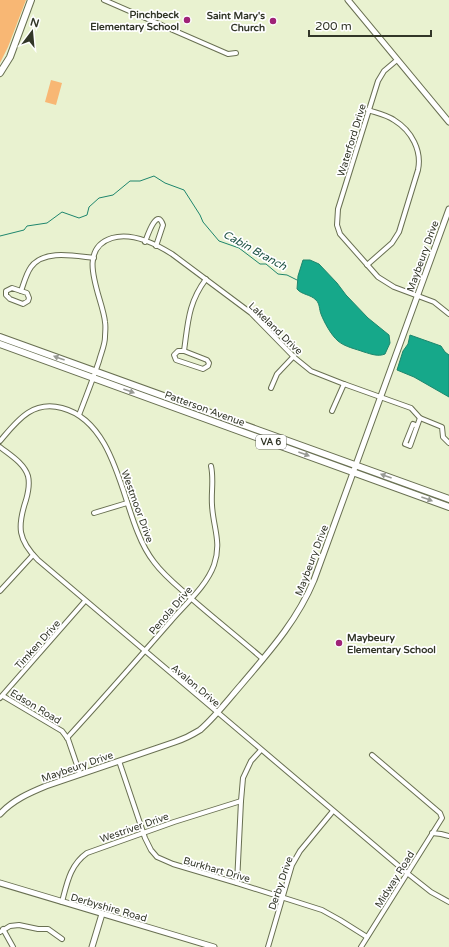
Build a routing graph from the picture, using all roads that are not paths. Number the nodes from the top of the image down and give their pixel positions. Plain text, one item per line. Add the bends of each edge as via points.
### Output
1 (31, 0) edge
2 (104, 0) edge
3 (348, 0) edge
4 (236, 53) dead end
5 (397, 60) junction
6 (0, 73) edge
7 (368, 110) junction
8 (449, 122) edge
9 (449, 208) edge
10 (145, 242) junction
11 (156, 246) junction
12 (94, 258) junction
13 (367, 265) junction
14 (206, 279) junction
15 (21, 291) junction
16 (418, 295) junction
17 (449, 314) edge
18 (0, 337) edge
19 (0, 344) edge
20 (184, 351) junction
21 (294, 356) junction
22 (95, 371) junction
23 (93, 378) junction
24 (344, 384) junction
25 (271, 388) dead end
26 (380, 398) junction
27 (332, 411) dead end
28 (79, 415) junction
29 (420, 418) junction
30 (417, 426) junction
31 (0, 441) edge
32 (449, 443) edge
33 (0, 447) edge
34 (356, 465) junction
35 (211, 466) dead end
36 (353, 472) junction
37 (449, 499) edge
38 (127, 503) junction
39 (449, 507) edge
40 (94, 513) dead end
41 (33, 555) junction
42 (0, 591) edge
43 (191, 598) junction
44 (85, 601) junction
45 (144, 651) junction
46 (263, 659) junction
47 (1, 697) edge
48 (217, 713) junction
49 (67, 738) junction
50 (261, 750) junction
51 (372, 755) dead end
52 (119, 761) junction
53 (80, 774) junction
54 (241, 801) junction
55 (333, 810) junction
56 (0, 814) edge
57 (143, 833) junction
58 (432, 833) junction
59 (449, 836) edge
60 (407, 874) junction
61 (0, 883) edge
62 (237, 883) junction
63 (283, 898) junction
64 (62, 902) junction
65 (449, 902) edge
66 (102, 914) junction
67 (1, 930) edge
68 (367, 937) junction
69 (62, 939) dead end
70 (12, 947) edge
71 (92, 947) edge
72 (214, 947) edge
73 (268, 947) edge
74 (360, 947) edge

1 - 6 main road via 10,57
2 - 4 street via 228,54
3 - 5 street
5 - 7 street, Waterford Drive via 380,77
5 - 8 street
7 - 13 street, Waterford Drive via 336,219 339,232
7 - 13 street via 400,124 409,133 415,142 420,162 399,232 392,243
9 - 16 street, Maybeury Drive
10 - 11 street, Lakeland Drive
10 - 11 street via 153,222 160,220 163,225
10 - 12 street, Lakeland Drive via 126,237 109,239 99,247
11 - 14 street, Lakeland Drive via 172,254
12 - 15 street via 43,258 30,268
12 - 22 street via 92,264 95,285 105,322 105,340
13 - 16 street via 387,283
14 - 20 street via 190,307
14 - 21 street, Lakeland Drive via 251,313
15 - 15 street via 29,296 25,304 6,295 6,291 12,288
16 - 17 street via 434,302
16 - 26 street, Maybeury Drive
22 -> 18 main road, Patterson Avenue / VA 6
19 - 23 main road, Patterson Avenue / VA 6
20 - 20 street via 176,352 176,360 203,368 208,366 207,360
21 - 24 street, Lakeland Drive via 311,371
21 - 25 street via 277,374
22 - 23 street
22 - 34 main road, Patterson Avenue / VA 6
23 - 28 street
23 -> 36 main road, Patterson Avenue / VA 6
24 - 26 street, Lakeland Drive
24 - 27 street
26 - 29 street, Lakeland Drive via 411,408
26 - 34 street, Maybeury Drive
28 - 31 street via 57,407 43,407 30,411 19,418
28 - 38 street, Westmoor Drive via 99,436 110,454
29 - 30 street
29 - 32 street, Lakeland Drive via 441,426 443,437
30 - 30 street via 412,424 405,444 410,446
33 - 41 street, Avalon Drive via 22,466 28,475 29,489 21,513 20,528 24,544
34 - 36 street, Maybeury Drive
37 -> 34 main road, Patterson Avenue / VA 6
35 - 43 street, Penola Drive via 212,507 218,540 216,556 209,576
36 -> 39 main road, Patterson Avenue / VA 6
36 - 46 street, Maybeury Drive via 309,593 290,626
38 - 40 street
38 - 43 street, Westmoor Drive via 148,553 164,574
41 - 42 street
41 - 44 street, Avalon Drive
43 - 45 street, Penola Drive
43 - 46 street, Westmoor Drive
44 - 45 street, Avalon Drive
44 - 47 street, Timken Drive
45 - 48 street, Avalon Drive
45 - 49 street, Penola Drive
46 - 48 street, Maybeury Drive
47 - 49 street, Edson Road via 55,726
48 - 50 street, Avalon Drive
48 - 52 street, Maybeury Drive via 188,737
49 - 53 street, Edson Road
50 - 54 street via 254,757 243,778
50 - 55 street, Avalon Drive
51 - 58 street, Midway Road via 440,813 442,818
52 - 53 street, Maybeury Drive
52 - 57 street, Burkhart Drive
53 - 56 street, Maybeury Drive via 29,792 12,802
54 - 57 street, Westriver Drive
54 - 62 street
55 - 60 street, Avalon Drive
55 - 63 street, Derby Drive via 297,856
57 - 62 street, Burkhart Drive via 151,850 162,860
57 - 64 street, Westriver Drive via 81,857 70,873
58 - 59 street
58 - 60 street, Midway Road
60 - 65 street, Avalon Drive
60 - 68 street, Midway Road
61 - 64 street, Derbyshire Road
62 - 63 street, Burkhart Drive
63 - 68 street, Burkhart Drive via 322,910
63 - 73 street, Derby Drive
64 - 66 street, Derbyshire Road
66 - 71 street
66 - 72 street, Derbyshire Road
67 - 69 street via 19,925 46,928
67 - 70 street
68 - 74 street, Midway Road

